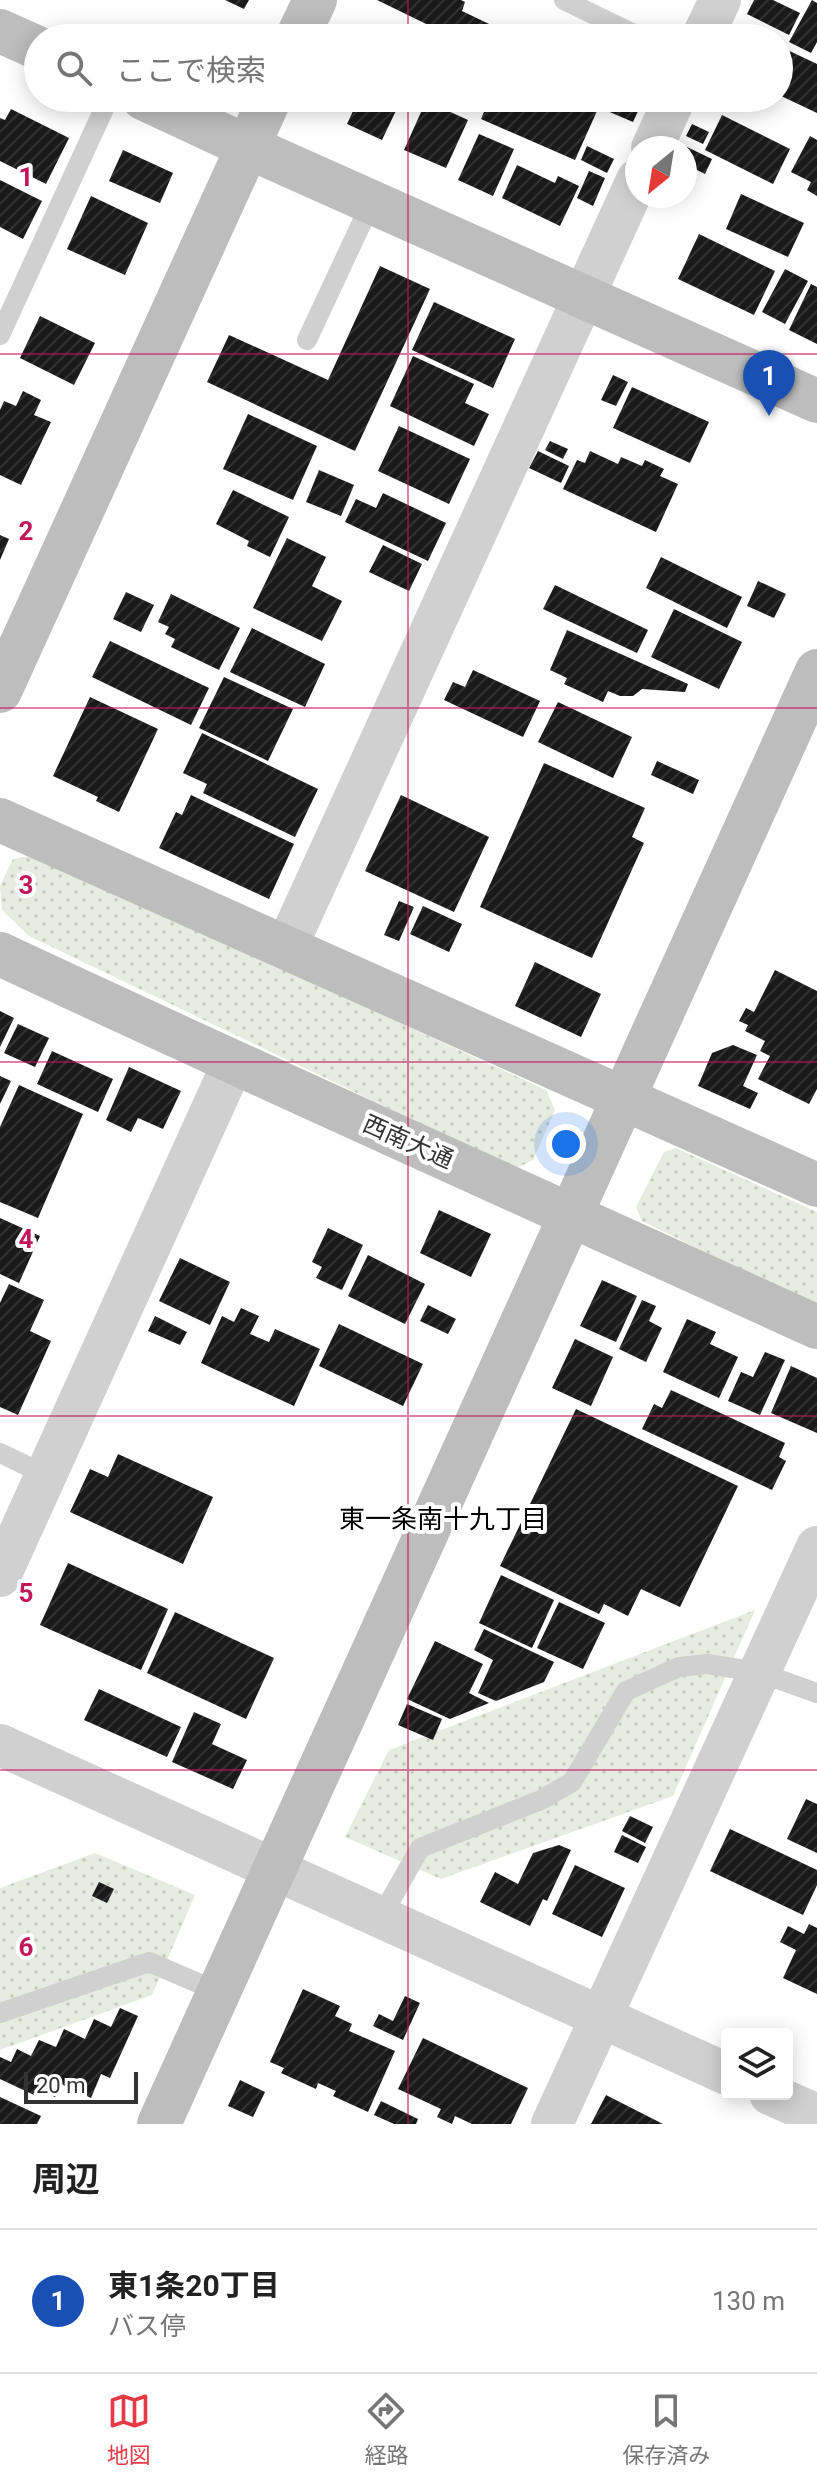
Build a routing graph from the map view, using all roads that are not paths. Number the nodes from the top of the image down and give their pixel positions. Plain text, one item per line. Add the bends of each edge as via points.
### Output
1 (315, 0) edge
2 (564, 0) edge
3 (720, 0) edge
4 (304, 24) edge
5 (613, 24) edge
6 (709, 24) edge
7 (0, 31) edge
8 (24, 42) edge
9 (103, 112) edge
10 (173, 112) edge
11 (264, 112) edge
12 (669, 112) edge
13 (658, 136) edge
14 (248, 147) junction
15 (371, 203) junction
16 (625, 206) edge
17 (583, 297) junction
18 (0, 335) edge
19 (307, 340) dead end
20 (817, 401) edge
21 (817, 671) edge
22 (0, 691) edge
23 (0, 820) edge
24 (286, 948) junction
25 (0, 954) edge
26 (233, 1063) junction
27 (623, 1098) junction
28 (817, 1185) edge
29 (571, 1214) junction
30 (817, 1327) edge
31 (0, 1453) edge
32 (46, 1475) junction
33 (817, 1547) edge
34 (0, 1576) edge
35 (758, 1672) junction
36 (817, 1693) edge
37 (0, 1745) edge
38 (276, 1868) junction
39 (381, 1917) junction
40 (219, 1992) junction
41 (0, 2013) edge
42 (600, 2017) junction
43 (721, 2071) edge
44 (783, 2100) edge
45 (817, 2115) edge
46 (159, 2124) edge
47 (552, 2124) edge

1 - 4 street
2 - 5 lane
3 - 6 street
7 - 8 street
9 - 18 lane
10 - 14 street
11 - 14 street
12 - 13 street
14 - 15 street
14 - 22 street
15 - 17 street
15 - 19 lane
16 - 17 street
17 - 20 street
17 - 24 street
21 - 27 street
23 - 24 street
24 - 27 street
25 - 26 street, 西南大通
26 - 29 street, 西南大通
26 - 32 street
27 - 28 street
27 - 29 street
29 - 30 street, 西南大通
29 - 38 street
31 - 32 lane
32 - 34 street
33 - 35 street
35 - 36 lane
35 - 39 lane via 707,1664 679,1667 626,1691 572,1782 541,1800 420,1848
35 - 42 street
37 - 38 street
38 - 39 street
38 - 40 street
39 - 42 street
40 - 41 lane via 149,1962
40 - 46 street
42 - 43 street
42 - 47 street
44 - 45 street

